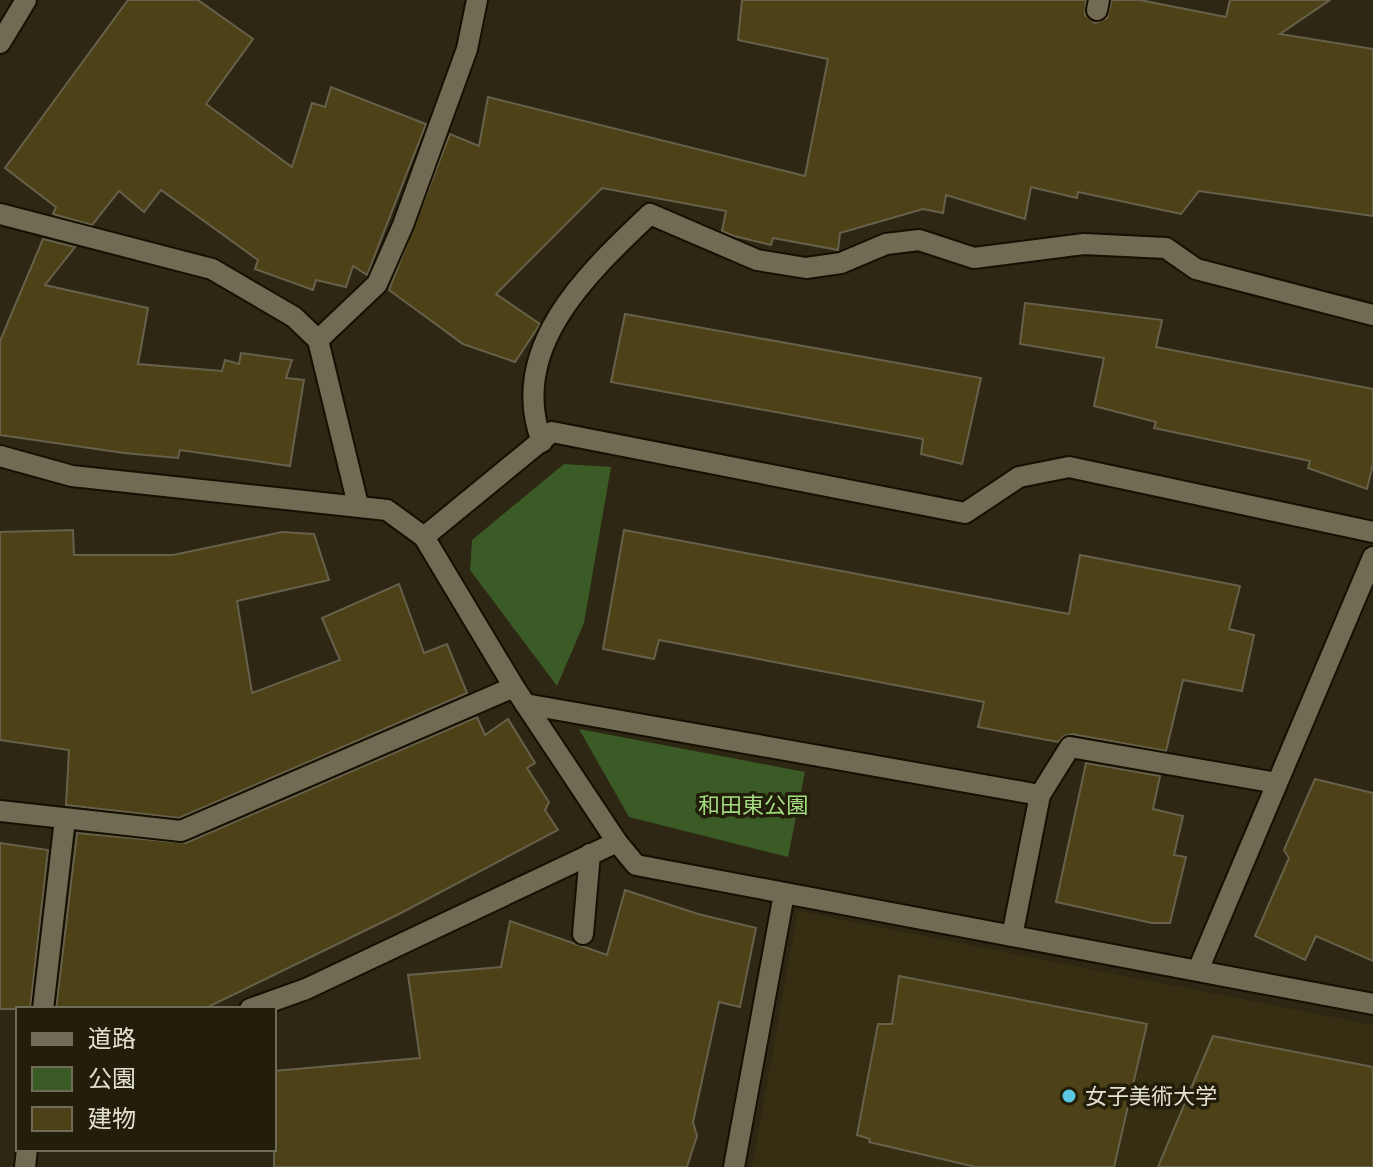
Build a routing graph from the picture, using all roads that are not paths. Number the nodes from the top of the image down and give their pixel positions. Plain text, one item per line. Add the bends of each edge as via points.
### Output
1 (26, 0) edge
2 (477, 0) edge
3 (0, 43) edge
4 (0, 214) edge
5 (1373, 315) edge
6 (318, 340) junction
7 (542, 442) junction
8 (0, 456) edge
9 (358, 505) junction
10 (1373, 532) edge
11 (424, 537) junction
12 (1373, 557) edge
13 (520, 695) junction
14 (1277, 783) junction
15 (1040, 795) junction
16 (0, 811) edge
17 (65, 819) junction
18 (617, 842) junction
19 (590, 854) junction
20 (784, 894) junction
21 (583, 934) dead end
22 (1012, 936) junction
23 (1198, 970) junction
24 (1373, 1004) edge
25 (43, 1007) edge
26 (256, 1007) edge
27 (734, 1167) edge

1 - 3 street
2 - 6 street via 467,49 377,284
4 - 6 street via 212,269 294,317
5 - 7 street via 1196,269 1166,248 1084,244 974,258 919,240 886,244 841,263 806,268 757,260 650,214 582,279 544,341 532,396
6 - 9 street
7 - 10 street via 552,432 965,513 1019,477 1069,467
7 - 11 street
8 - 9 street via 72,476
9 - 11 street via 387,510
11 - 13 street
12 - 14 street
13 - 15 street
13 - 17 street via 181,831
13 - 18 street
14 - 15 street via 1070,747
14 - 23 street
15 - 22 street
16 - 17 street
17 - 25 street
18 - 19 street
18 - 20 street via 636,865
19 - 21 street
19 - 26 street via 306,989
20 - 22 street
20 - 27 street
22 - 23 street
23 - 24 street

